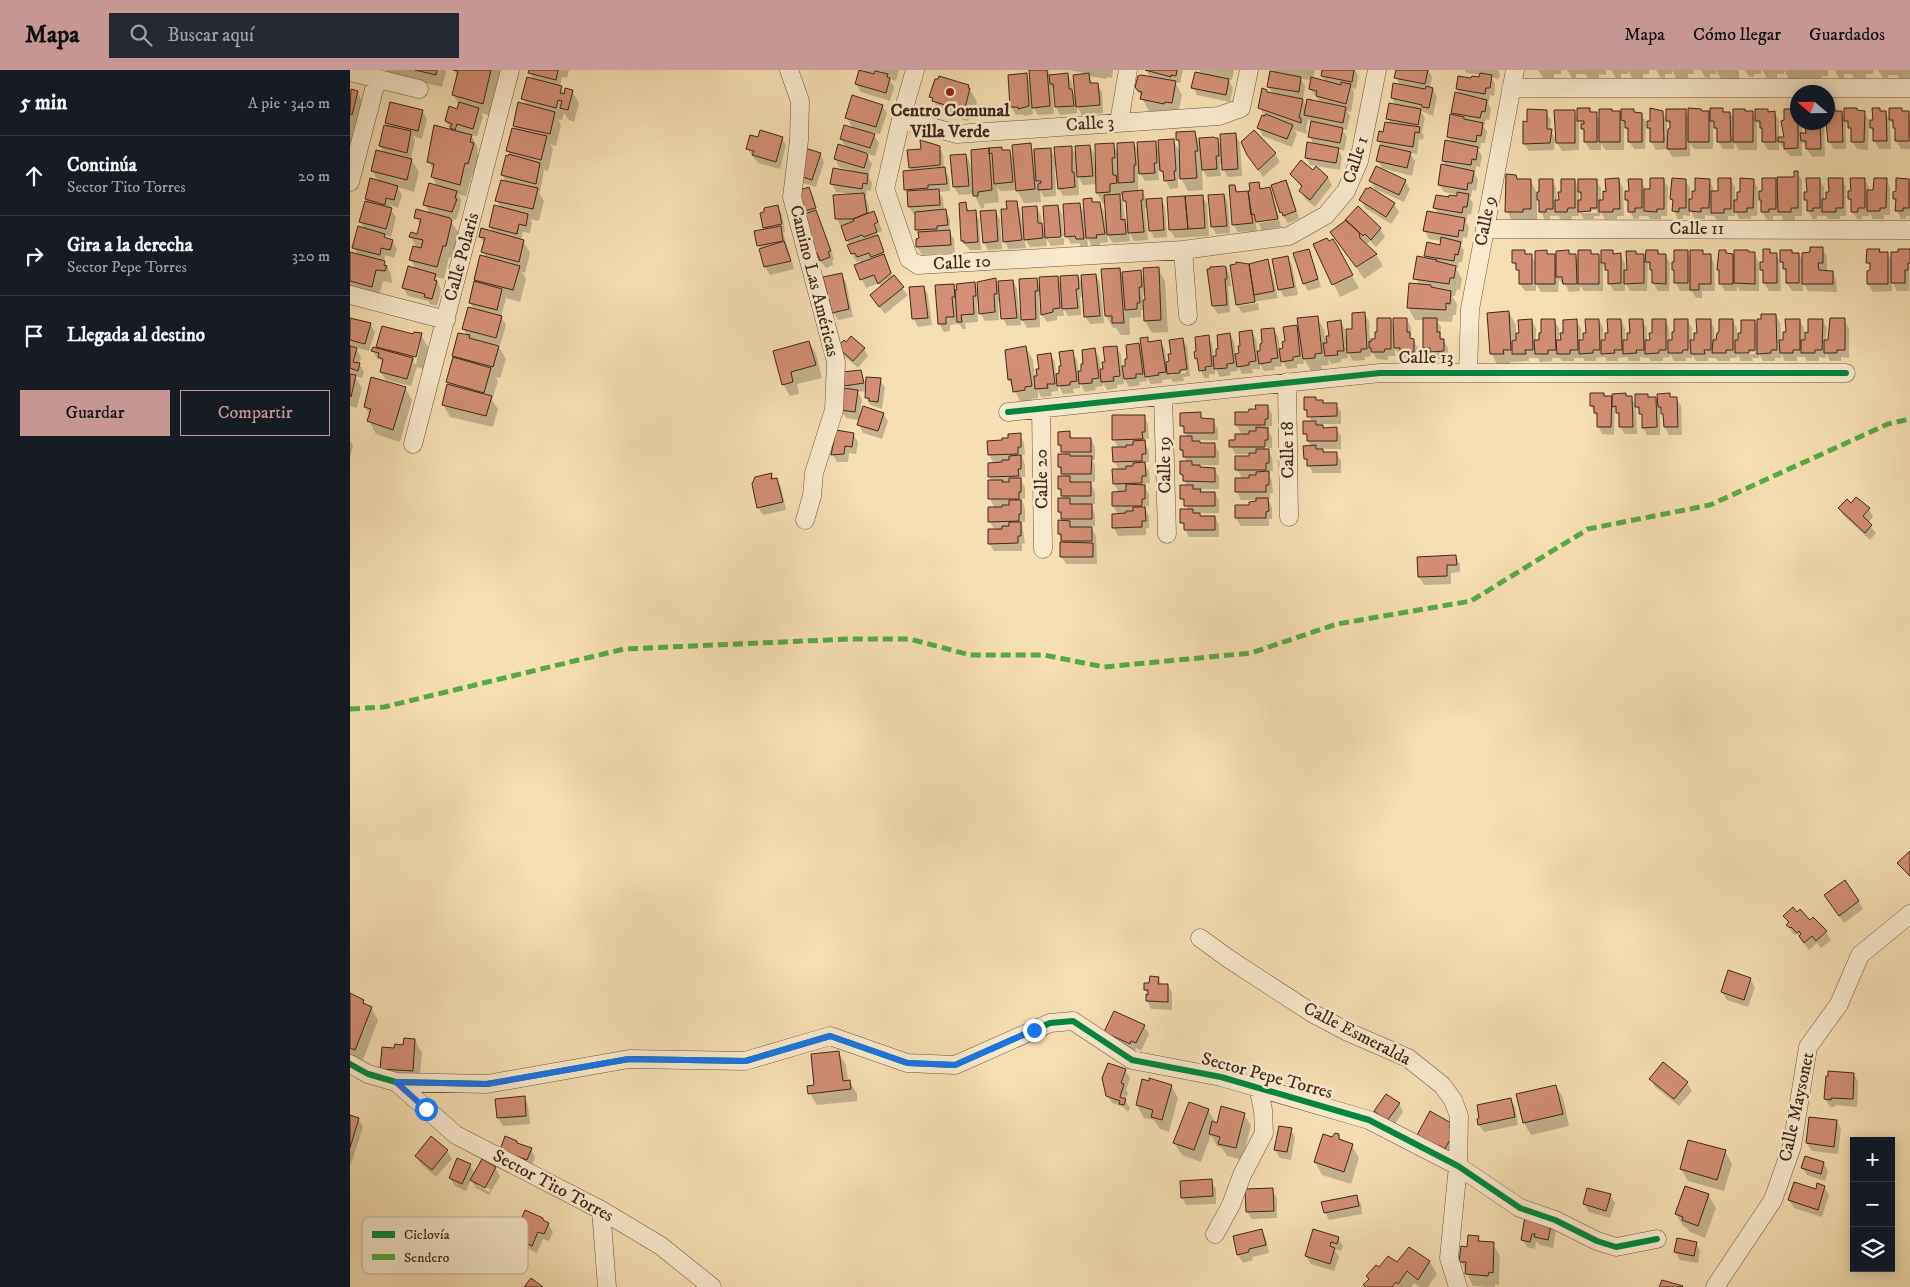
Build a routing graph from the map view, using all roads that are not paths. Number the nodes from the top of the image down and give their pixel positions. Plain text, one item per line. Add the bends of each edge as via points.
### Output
1 (510, 70) edge
2 (789, 70) edge
3 (915, 70) edge
4 (1128, 70) edge
5 (1249, 70) edge
6 (1377, 70) edge
7 (1515, 70) edge
8 (350, 72) edge
9 (377, 78) junction
10 (1511, 88) junction
11 (1910, 88) edge
12 (419, 89) dead end
13 (901, 119) junction
14 (1119, 122) junction
15 (350, 182) edge
16 (1485, 229) junction
17 (1910, 230) edge
18 (1183, 250) junction
19 (350, 295) edge
20 (1188, 316) dead end
21 (446, 320) junction
22 (1468, 373) junction
23 (1846, 373) dead end
24 (1287, 382) junction
25 (1163, 396) junction
26 (1041, 409) junction
27 (1008, 412) dead end
28 (413, 444) dead end
29 (1289, 517) dead end
30 (806, 520) dead end
31 (1166, 534) dead end
32 (1043, 549) dead end
33 (1910, 914) edge
34 (1200, 938) dead end
35 (350, 1064) edge
36 (396, 1082) junction
37 (1258, 1088) junction
38 (1458, 1166) junction
39 (601, 1210) junction
40 (1215, 1234) dead end
41 (1657, 1239) dead end
42 (606, 1287) edge
43 (712, 1287) edge
44 (1458, 1287) edge
45 (1715, 1287) edge

1 - 21 street, Calle Polaris
2 - 30 street, Camino Las Américas via 800,101 792,197 836,362 834,410 814,473
3 - 13 street, Calle 10
4 - 14 street
5 - 14 street, Calle 3 via 1241,108 1219,116
6 - 18 street, Calle 1 via 1359,161 1346,191 1326,215 1289,236
7 - 10 street, Calle 9
8 - 9 street
9 - 12 street
9 - 15 street
10 - 11 street
10 - 16 street, Calle 9
13 - 14 street, Calle 3 via 957,134
13 - 18 street, Calle 10 via 885,190 910,259 918,265
16 - 17 street, Calle 11
16 - 22 street, Calle 9 via 1470,309
18 - 20 street
19 - 21 street
21 - 28 street, Calle Polaris
22 - 23 street, Calle 13
22 - 24 street, Calle 13 via 1380,373
24 - 25 street, Calle 13
24 - 29 street, Calle 18
25 - 26 street, Calle 13
25 - 31 street, Calle 19
26 - 27 street, Calle 13
26 - 32 street, Calle 20
33 - 45 street, Calle Maysonet via 1860,955 1839,1004 1808,1047 1792,1146 1772,1200
34 - 38 street, Calle Esmeralda via 1312,1013 1408,1058 1425,1070 1453,1100 1458,1116
35 - 36 street via 368,1074
36 - 37 street, Sector Pepe Torres via 487,1084 629,1059 746,1061 830,1036 908,1063 955,1065 1050,1024 1073,1021 1132,1060 1221,1077
36 - 39 street, Sector Tito Torres via 456,1135
37 - 38 street, Sector Pepe Torres via 1369,1120
37 - 40 street via 1264,1132
38 - 41 street, Sector Pepe Torres via 1520,1208 1555,1220 1598,1241 1616,1247
38 - 44 street, Calle Esmeralda via 1449,1258
39 - 42 street
39 - 43 street, Sector Tito Torres via 661,1246

